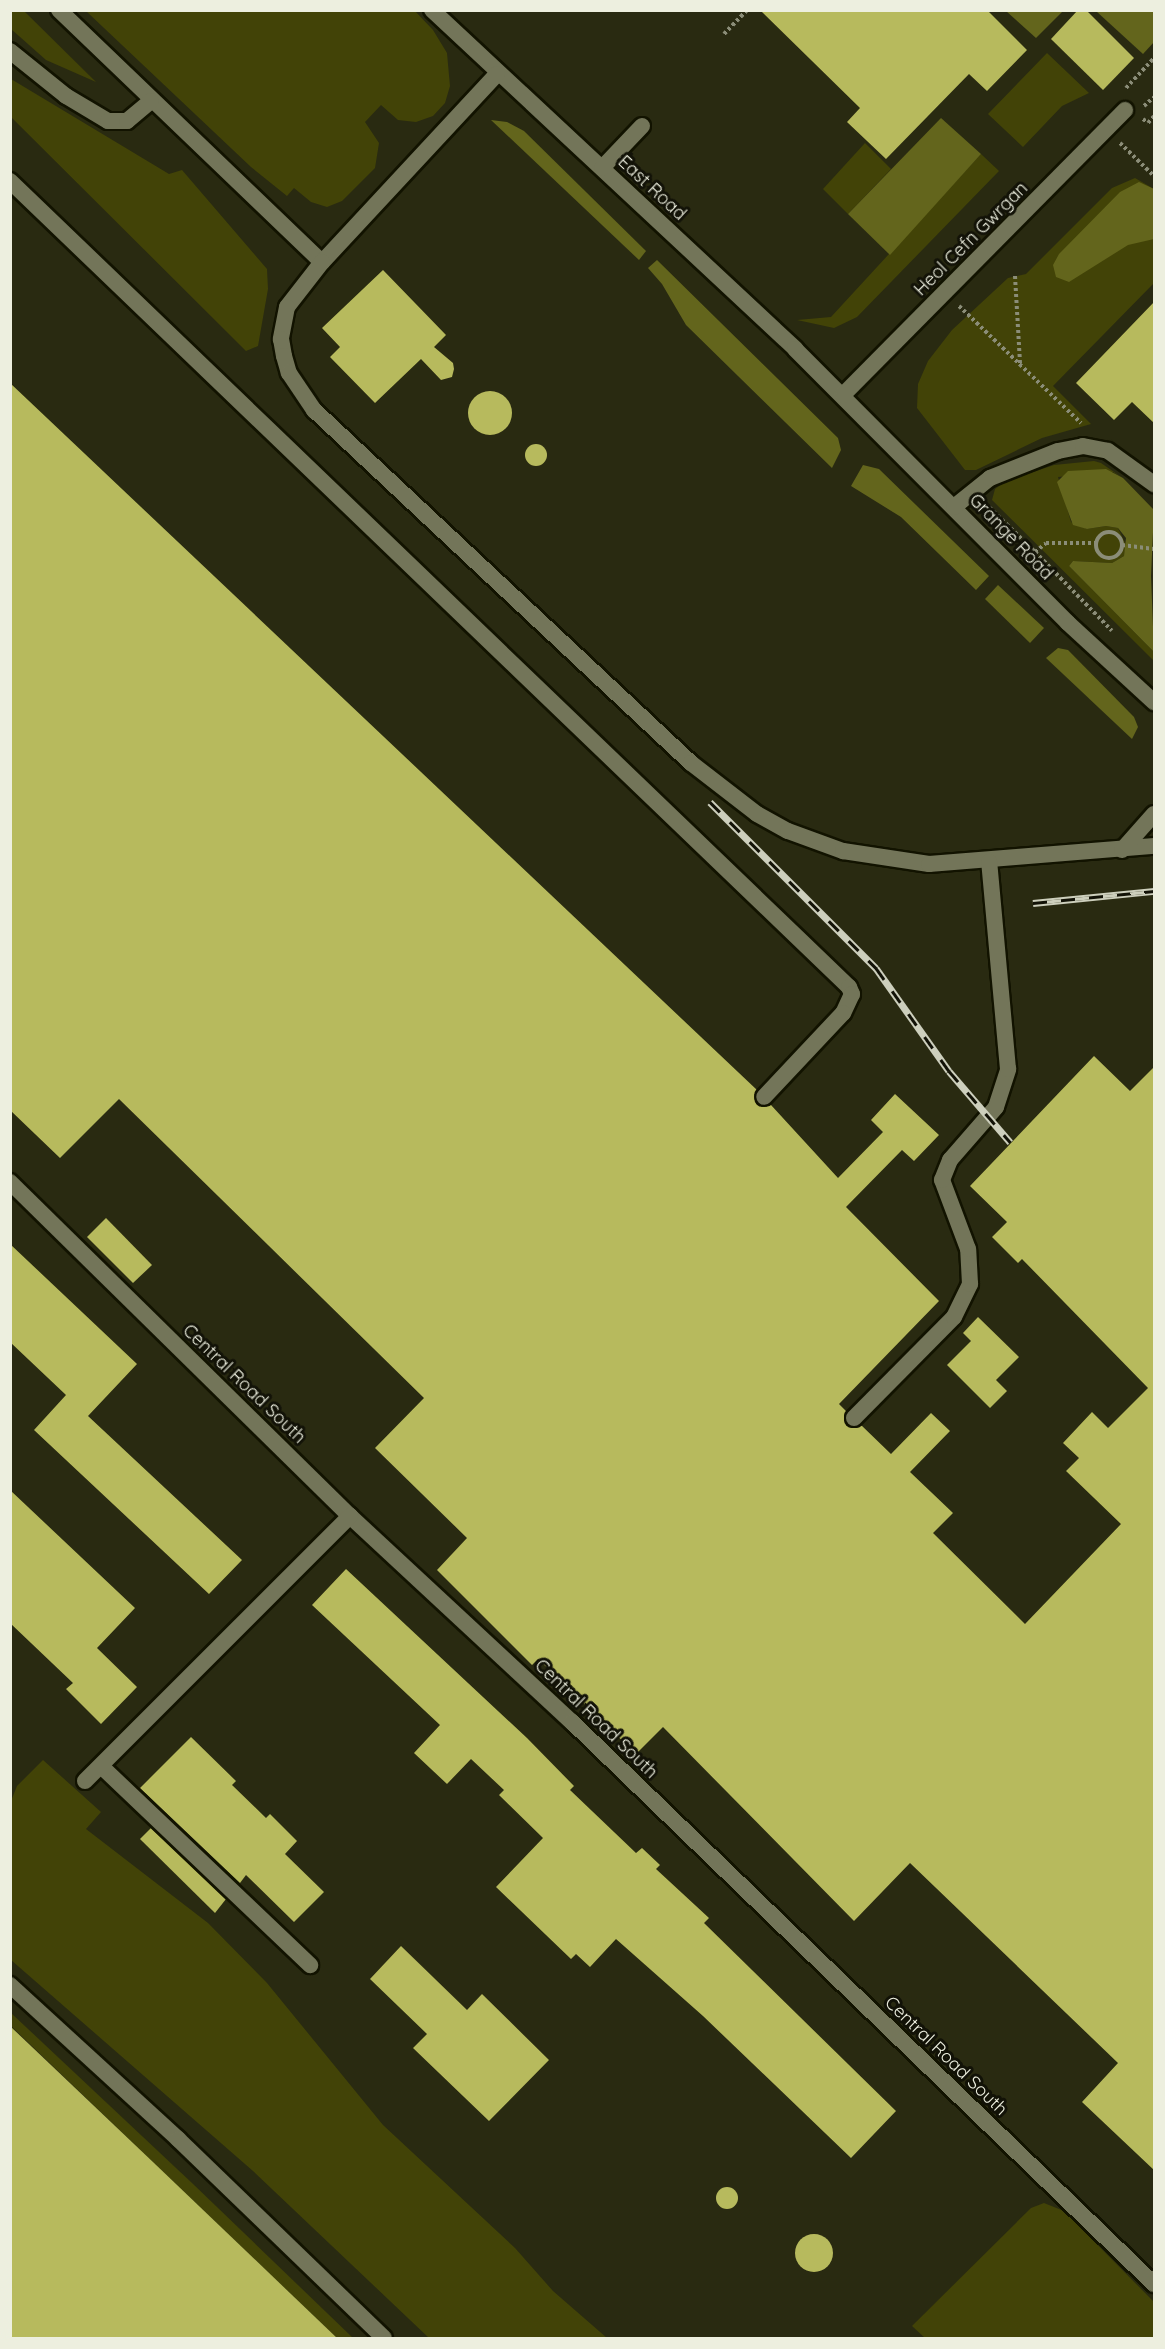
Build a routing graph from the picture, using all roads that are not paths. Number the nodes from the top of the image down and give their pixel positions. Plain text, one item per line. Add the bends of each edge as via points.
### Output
1 (59, 10) edge
2 (432, 10) edge
3 (10, 51) edge
4 (497, 74) junction
5 (151, 101) junction
6 (1132, 105) road end
7 (642, 126) dead end
8 (602, 168) junction
9 (10, 181) edge
10 (322, 262) junction
11 (843, 395) junction
12 (1155, 484) edge
13 (954, 507) junction
14 (1155, 702) edge
15 (1155, 814) edge
16 (1155, 846) edge
17 (1122, 850) junction
18 (989, 862) junction
19 (764, 1097) dead end
20 (10, 1182) edge
21 (854, 1418) dead end
22 (350, 1516) junction
23 (101, 1766) junction
24 (86, 1781) dead end
25 (310, 1965) dead end
26 (10, 1985) edge
27 (1155, 2284) edge
28 (384, 2338) edge

1 - 5 lane
2 - 4 lane, East Road
3 - 5 lane via 66,96 108,121 127,121
4 - 8 lane, East Road
4 - 10 lane
5 - 10 lane
6 - 11 lane, Heol Cefn Gwrgan
7 - 8 lane
8 - 11 lane, East Road
9 - 19 lane via 849,987 852,994 843,1013
10 - 18 lane via 287,307 282,323 284,356 302,394 691,763 757,814 815,842 907,862
11 - 13 lane, Grange Road
12 - 13 lane via 1140,471 1094,447 1058,451 990,478
13 - 14 lane, Grange Road via 1068,623
15 - 17 lane
16 - 17 lane
17 - 18 lane
18 - 21 lane via 1008,1069 996,1107 950,1160 942,1180 968,1249 970,1284 954,1317
20 - 22 lane, Central Road South
22 - 23 lane
22 - 27 lane, Central Road South via 572,1722
23 - 24 lane
23 - 25 lane
26 - 28 lane via 178,2139

